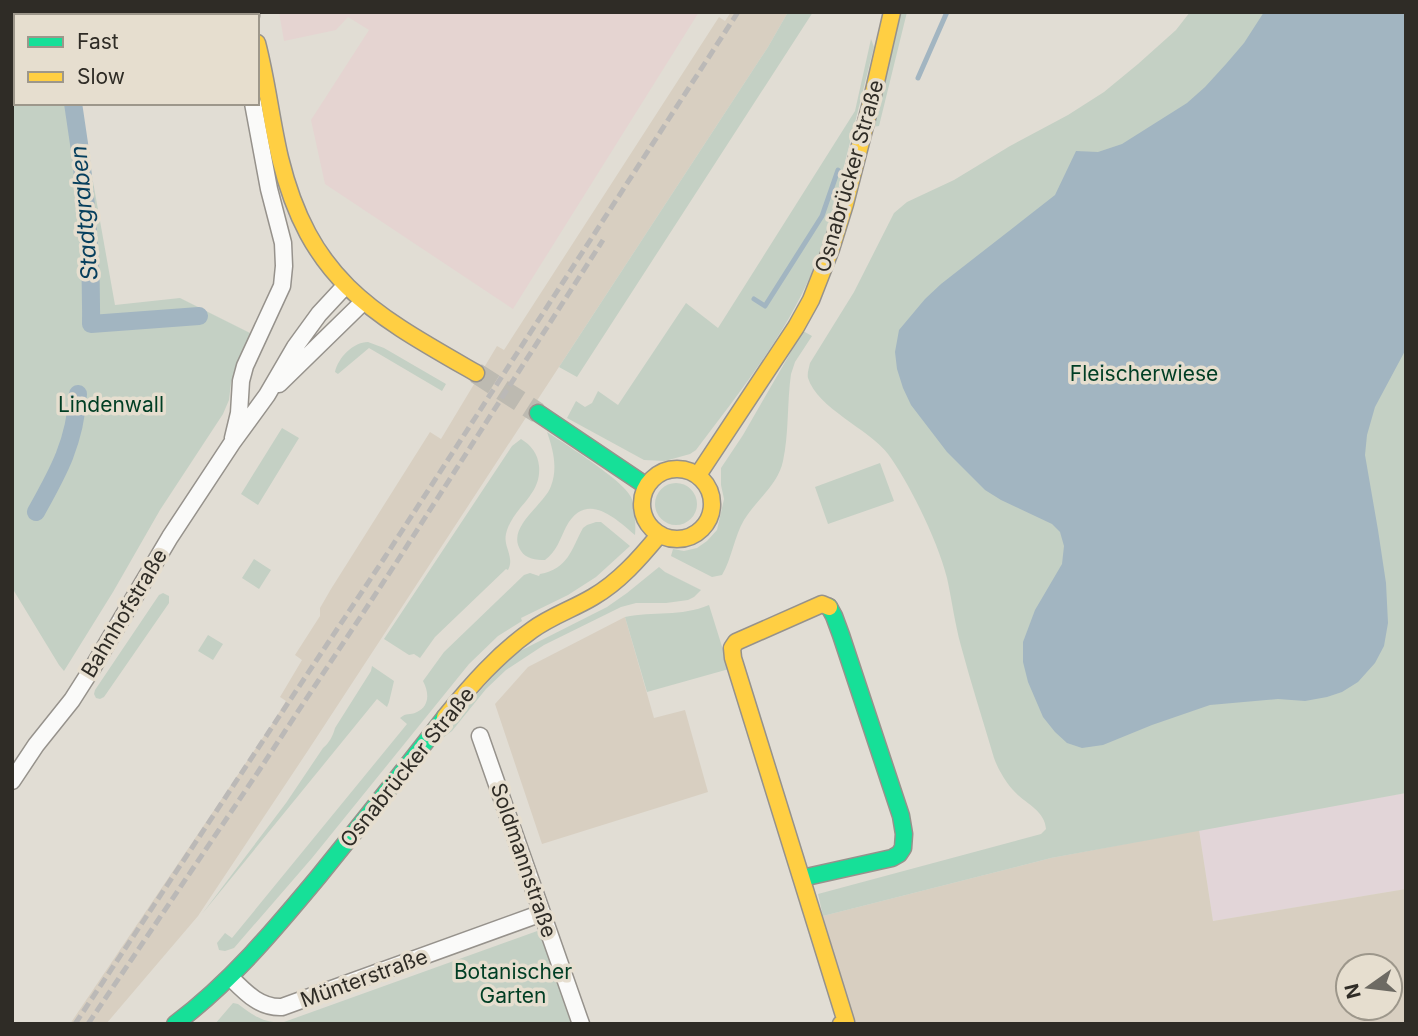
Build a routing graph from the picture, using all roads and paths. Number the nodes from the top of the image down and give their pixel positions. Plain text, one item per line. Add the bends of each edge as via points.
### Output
1 (892, 12) edge
2 (259, 51) edge
3 (254, 105) edge
4 (345, 286) junction
5 (363, 302) junction
6 (476, 373) tunnel mouth
7 (267, 395) junction
8 (538, 413) tunnel mouth
9 (232, 443) junction
10 (698, 475) junction
11 (645, 485) junction
12 (659, 535) junction
13 (480, 736) dead end
14 (12, 781) edge
15 (802, 878) junction
16 (542, 913) junction
17 (231, 978) junction
18 (843, 1023) edge
19 (175, 1024) edge
20 (581, 1024) edge

1 - 10 main road, Osnabrücker Straße via 845,204 811,300
2 - 4 main road via 289,192 316,248
3 - 9 street, Bahnhofstraße via 284,266 282,286 245,366
4 - 5 main road
4 - 7 street, Bahnhofstraße via 295,346
5 - 6 main road
5 - 7 street, Bahnhofstraße
7 - 9 street, Bahnhofstraße
8 - 11 main road
9 - 14 street, Bahnhofstraße via 72,700
10 - 11 main road via 676,468 665,470
10 - 12 main road via 711,495 709,519 692,536
11 - 12 main road via 643,516
12 - 17 main road, Osnabrücker Straße via 599,594 542,623 494,662
13 - 16 street, Soldmannstraße
15 - 15 main road via 732,648 736,642 826,604 863,696 905,842 899,855 892,858
15 - 18 main road
16 - 17 street, Münterstraße via 282,1007 260,1004
16 - 20 street, Soldmannstraße
17 - 19 main road, Osnabrücker Straße

